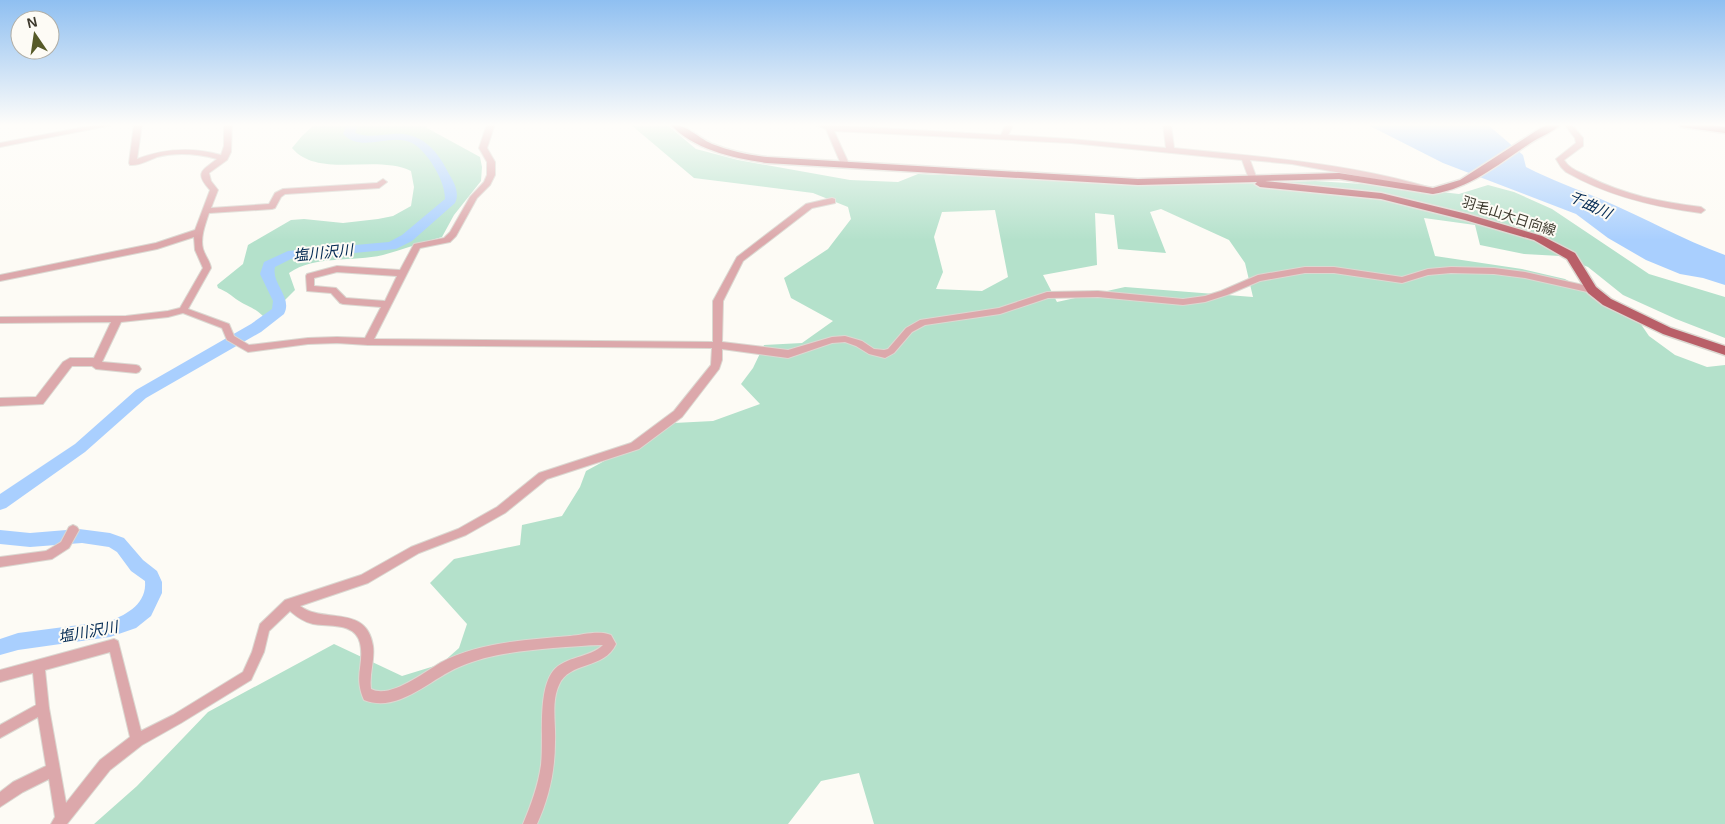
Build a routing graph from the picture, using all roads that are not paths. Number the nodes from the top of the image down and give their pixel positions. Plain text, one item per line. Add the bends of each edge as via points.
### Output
1 (217, 162) edge
2 (491, 162) edge
3 (815, 162) edge
4 (1247, 162) edge
5 (1295, 162) edge
6 (1494, 162) edge
7 (1562, 162) edge
8 (845, 164) joint
9 (1253, 179) junction
10 (383, 182) dead end
11 (1433, 191) junction
12 (832, 200) dead end
13 (1701, 210) dead end
14 (206, 211) junction
15 (199, 232) junction
16 (403, 273) junction
17 (0, 278) edge
18 (1592, 290) junction
19 (387, 304) junction
20 (183, 310) junction
21 (0, 320) edge
22 (117, 320) junction
23 (368, 342) junction
24 (717, 345) junction
25 (1725, 351) edge
26 (97, 362) junction
27 (136, 369) dead end
28 (0, 402) edge
29 (73, 530) dead end
30 (0, 562) edge
31 (289, 604) junction
32 (38, 665) junction
33 (0, 676) edge
34 (42, 708) junction
35 (0, 732) edge
36 (137, 740) junction
37 (54, 769) junction
38 (0, 800) edge
39 (60, 821) edge
40 (530, 824) edge

1 - 14 street via 204,171 205,181 214,190
2 - 16 street via 487,183 474,197 454,234 447,240 418,246
3 - 8 main road
4 - 9 street
5 - 11 street via 1403,182
6 - 11 main road via 1452,188
7 - 13 street via 1566,168 1627,198
8 - 9 main road via 1122,181
9 - 11 main road via 1339,176
9 - 18 main road, 羽毛山大日向線 via 1264,185 1381,196 1467,216 1538,238 1571,256
10 - 14 street via 379,186 283,192 272,206
12 - 24 street via 809,206 740,259 718,301
14 - 15 street
15 - 17 street via 157,246
15 - 20 street via 199,251 206,260 207,268
16 - 19 street
16 - 19 street via 337,269 310,276 310,289 333,290 343,301
18 - 24 street via 1494,271 1428,272 1402,280 1334,270 1305,270 1258,278 1224,293 1183,302 1098,294 1047,295 1000,310 923,322 909,330 885,354 872,352 845,339 788,354
18 - 25 main road, 羽毛山大日向線 via 1607,302 1668,331
19 - 23 street
20 - 22 street
20 - 23 street via 226,326 230,338 248,349 302,340
21 - 22 street
22 - 26 street
23 - 24 street
24 - 31 street via 716,366 678,414 635,446 544,476 501,510 462,532 415,550 364,579
26 - 27 street via 96,365
26 - 28 street via 70,362 39,401
29 - 30 street via 65,545 48,556
31 - 36 street via 264,628 247,676
31 - 40 street via 308,618 336,619 360,630 367,646 363,689 368,696 377,698 404,691 455,662 486,652 607,639 610,644 605,652 566,667 554,680 548,704 546,779 538,810
32 - 33 street
32 - 34 street
32 - 36 street via 114,645
34 - 35 street
34 - 37 street
36 - 39 street via 105,765
37 - 38 street
37 - 39 street

